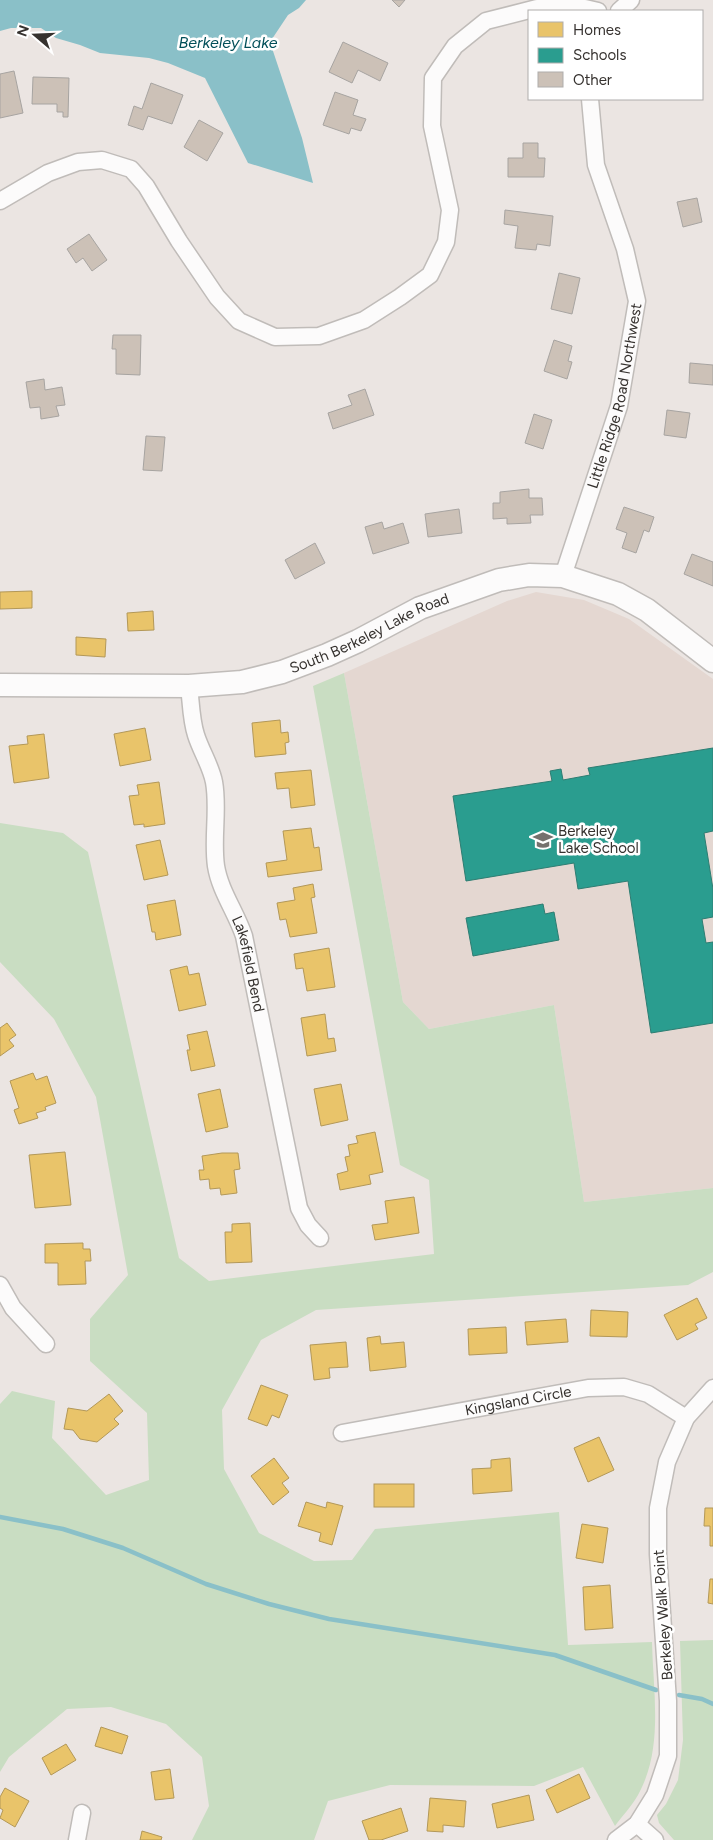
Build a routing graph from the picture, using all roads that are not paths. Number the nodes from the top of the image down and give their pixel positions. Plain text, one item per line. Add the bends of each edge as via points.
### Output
1 (631, 0) edge
2 (528, 10) edge
3 (529, 10) edge
4 (594, 10) edge
5 (620, 10) edge
6 (590, 100) edge
7 (0, 201) edge
8 (563, 576) junction
9 (713, 661) edge
10 (0, 686) edge
11 (189, 686) junction
12 (320, 1238) dead end
13 (0, 1285) edge
14 (46, 1344) dead end
15 (713, 1388) edge
16 (686, 1418) junction
17 (342, 1433) dead end
18 (82, 1813) dead end
19 (637, 1824) junction
20 (77, 1840) edge
21 (616, 1840) edge
22 (655, 1840) edge

1 - 5 street
2 - 7 street via 486,21 455,46 433,78 432,126 450,210 446,242 430,275 364,320 319,336 274,337 239,321 217,297 146,186 131,169 102,160 78,162 48,173
3 - 4 street
6 - 8 street, Little Ridge Road Northwest via 596,165 625,249 637,301 619,406
8 - 9 street, South Berkeley Lake Road via 618,594 647,610
8 - 11 street, South Berkeley Lake Road via 529,575 500,580 420,608 358,641 282,672 242,682
10 - 11 street, South Berkeley Lake Road
11 - 12 street, Lakefield Bend via 194,728 214,779 218,876 244,936 299,1208
13 - 14 street via 13,1308
15 - 16 street, Berkeley Walk Point
16 - 17 street, Kingsland Circle via 648,1394 624,1387 588,1388
16 - 19 street, Berkeley Walk Point via 667,1462 658,1508 668,1756 655,1795
18 - 20 street
19 - 21 street, Berkeley Walk Point
19 - 22 street

